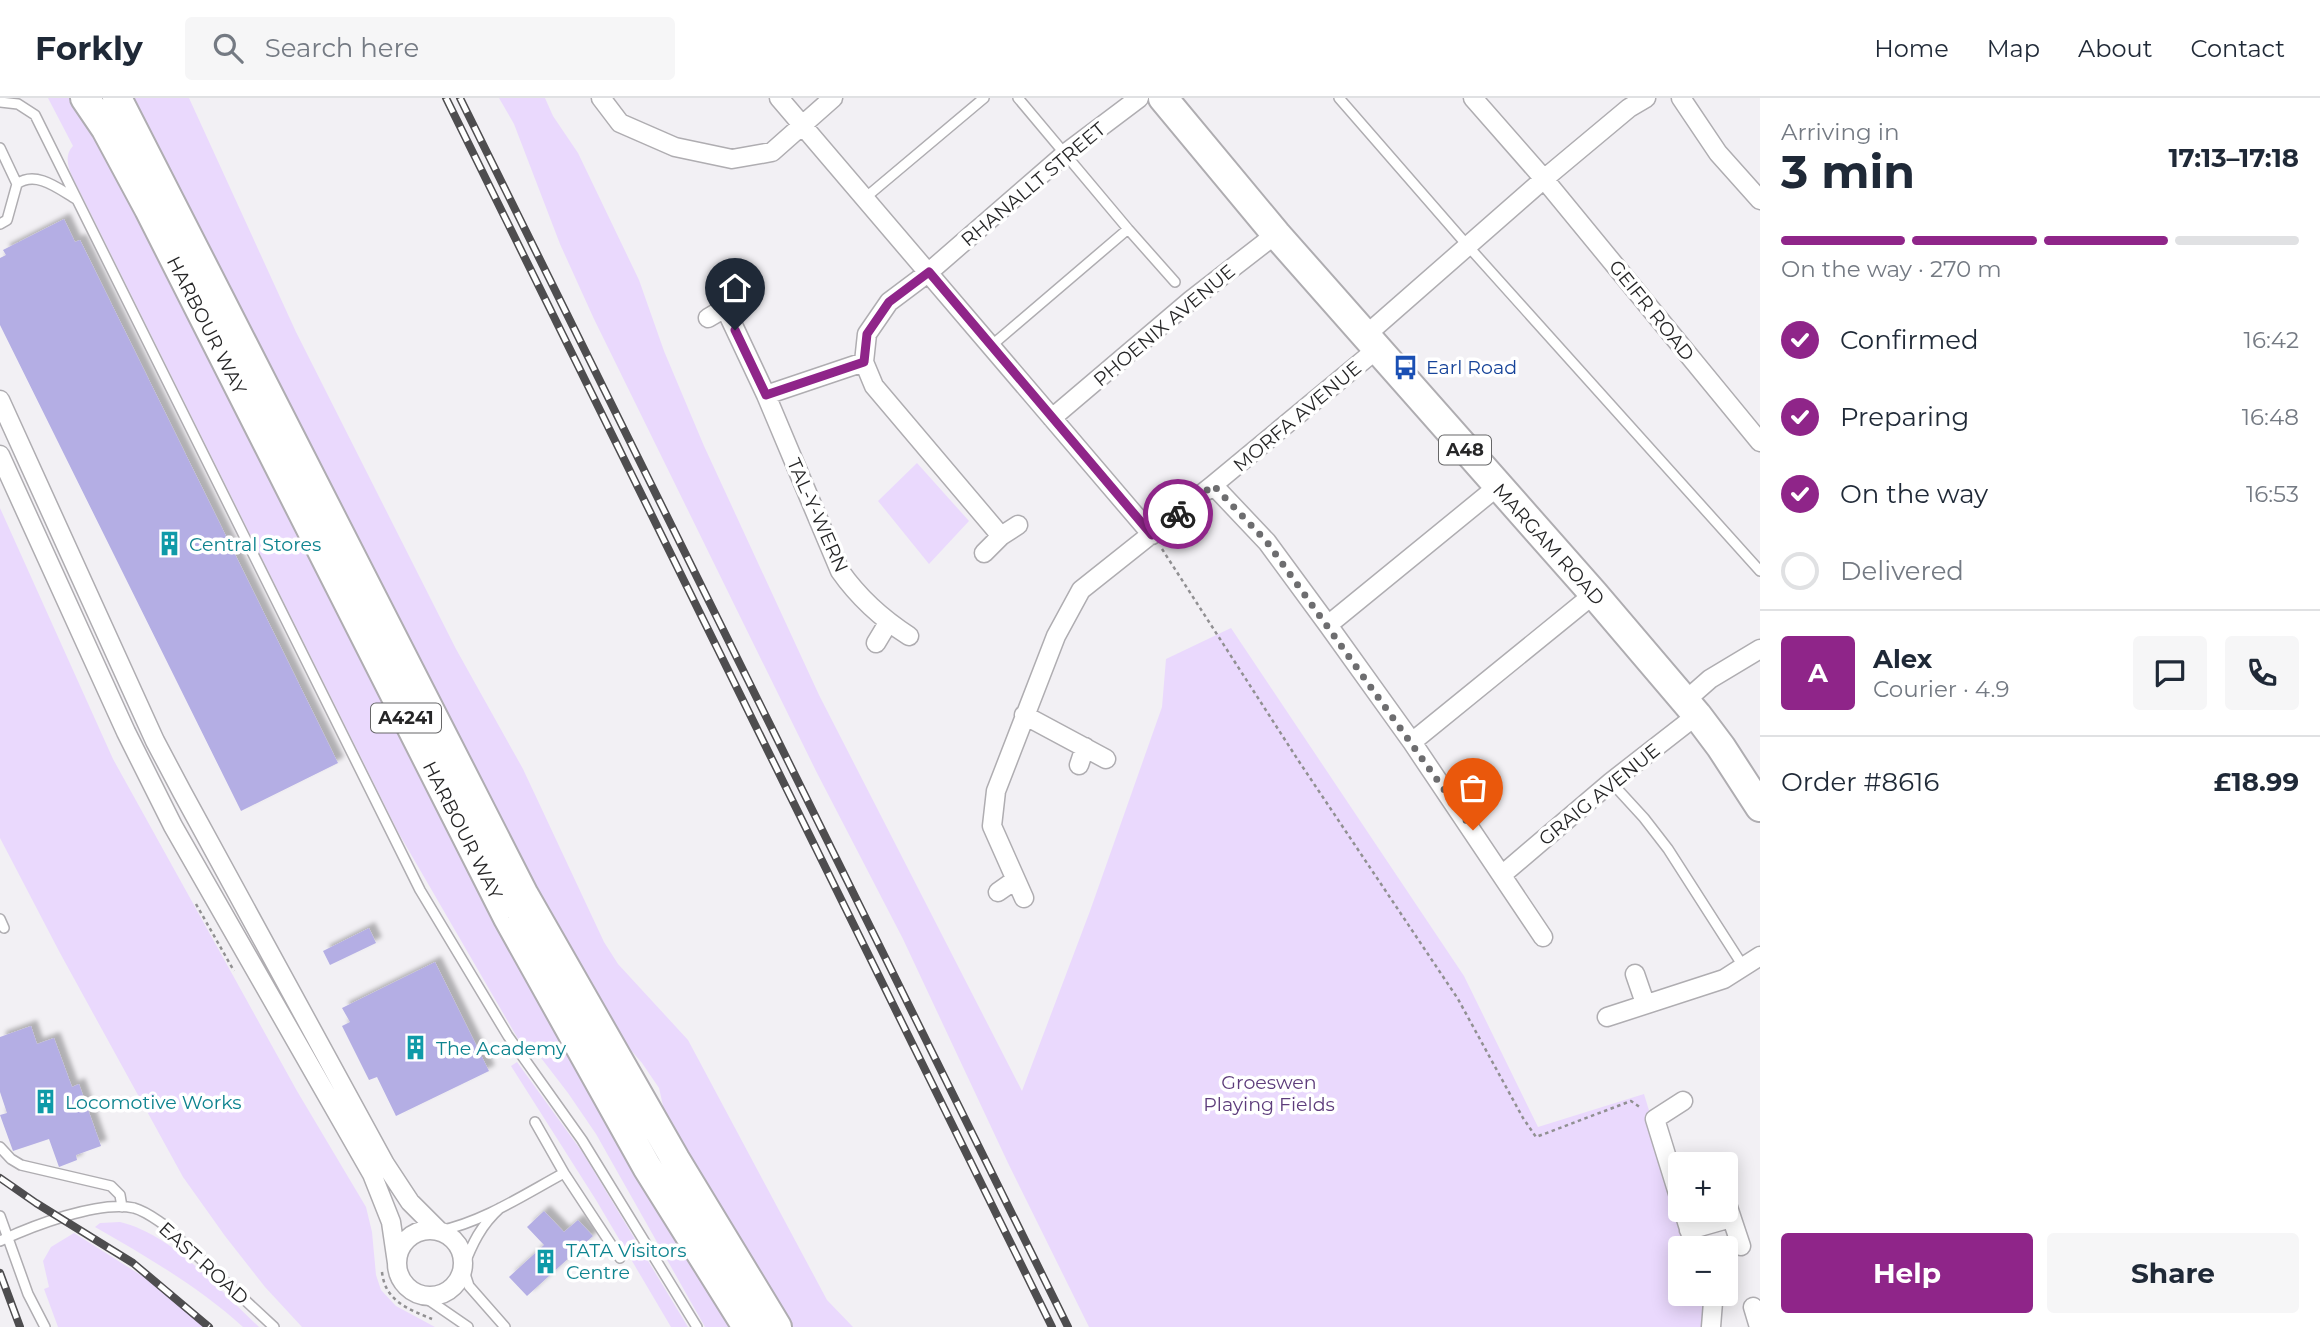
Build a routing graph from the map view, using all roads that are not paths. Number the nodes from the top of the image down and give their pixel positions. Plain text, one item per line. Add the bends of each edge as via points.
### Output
1 (85, 98) edge
2 (117, 98) edge
3 (601, 98) edge
4 (779, 98) edge
5 (833, 98) edge
6 (984, 98) edge
7 (1018, 98) edge
8 (1139, 98) edge
9 (1163, 98) edge
10 (1339, 98) edge
11 (1473, 98) edge
12 (1646, 98) edge
13 (1681, 98) edge
14 (0, 102) edge
15 (802, 125) junction
16 (0, 148) edge
17 (1066, 153) junction
18 (1544, 179) junction
19 (17, 184) junction
20 (865, 198) junction
21 (78, 200) junction
22 (1760, 200) edge
23 (0, 224) edge
24 (1128, 229) junction
25 (1276, 234) junction
26 (1467, 245) junction
27 (929, 272) junction
28 (1175, 282) dead end
29 (717, 291) dead end
30 (725, 308) junction
31 (708, 318) dead end
32 (1371, 342) junction
33 (991, 346) junction
34 (864, 362) junction
35 (766, 395) junction
36 (0, 400) edge
37 (1052, 418) junction
38 (1760, 442) edge
39 (0, 455) edge
40 (1213, 485) junction
41 (1497, 487) junction
42 (1018, 525) dead end
43 (1152, 535) junction
44 (1001, 536) junction
45 (984, 553) dead end
46 (1760, 571) edge
47 (1594, 594) junction
48 (888, 623) junction
49 (1328, 625) junction
50 (909, 636) dead end
51 (876, 643) dead end
52 (1760, 649) edge
53 (1691, 708) junction
54 (1024, 715) junction
55 (1412, 742) junction
56 (1085, 747) junction
57 (1106, 759) dead end
58 (1079, 765) dead end
59 (1611, 782) junction
60 (1760, 807) edge
61 (1503, 874) junction
62 (1016, 880) junction
63 (998, 892) dead end
64 (1024, 898) dead end
65 (1543, 937) dead end
66 (1760, 956) edge
67 (1743, 966) junction
68 (1635, 974) dead end
69 (1644, 1003) junction
70 (1607, 1017) dead end
71 (1684, 1101) dead end
72 (535, 1122) dead end
73 (0, 1147) edge
74 (1668, 1161) edge
75 (564, 1174) junction
76 (122, 1206) junction
77 (500, 1208) junction
78 (0, 1216) edge
79 (1687, 1222) edge
80 (1705, 1222) edge
81 (1732, 1222) edge
82 (1689, 1230) junction
83 (439, 1231) junction
84 (1691, 1236) edge
85 (4, 1240) edge
86 (1741, 1246) dead end
87 (620, 1258) dead end
88 (397, 1263) junction
89 (463, 1268) junction
90 (423, 1296) junction
91 (1713, 1306) edge
92 (1753, 1307) dead end
93 (45, 1327) edge
94 (274, 1327) edge
95 (468, 1327) edge
96 (505, 1327) edge
97 (697, 1327) edge
98 (747, 1327) edge
99 (777, 1327) edge
100 (1711, 1327) edge
101 (1759, 1327) edge

1 - 98 main road, HARBOUR WAY / A4241 via 149,209 508,918 647,1167
2 - 99 main road, HARBOUR WAY / A4241 via 524,895
3 - 15 street via 620,123 675,147 732,159 772,152
4 - 15 street
5 - 15 street
6 - 20 lane
7 - 17 lane
8 - 17 street, RHANALLT STREET
9 - 25 main road, MARGAM ROAD / A48
10 - 26 lane
11 - 18 street, GEIFR ROAD
12 - 18 street
13 - 22 street via 1718,153
14 - 21 lane via 18,104 35,115
15 - 20 street
16 - 19 lane
17 - 24 lane
17 - 27 street, RHANALLT STREET
18 - 26 street
18 - 38 street, GEIFR ROAD
19 - 21 lane via 38,179
19 - 23 lane via 8,220
20 - 27 street
21 - 97 lane via 420,890 508,1036 582,1140
24 - 28 lane
24 - 33 lane
25 - 32 main road, MARGAM ROAD / A48
25 - 37 street, PHOENIX AVENUE
26 - 32 street
26 - 46 lane
27 - 33 street
27 - 34 street via 889,302 867,334
29 - 30 street, TAL-Y-WERN
30 - 31 street
30 - 35 street, TAL-Y-WERN
32 - 40 street, MORFA AVENUE
32 - 41 main road, MARGAM ROAD / A48
33 - 37 street
34 - 35 street
34 - 44 street via 874,386
35 - 48 street, TAL-Y-WERN via 840,571 857,595
36 - 83 street via 182,793 385,1164 410,1202
37 - 43 street
39 - 88 street via 173,826 376,1181 391,1222
40 - 43 street, MORFA AVENUE
40 - 49 street via 1267,542
41 - 47 main road, MARGAM ROAD / A48
41 - 49 street
42 - 44 street
43 - 54 street, MORFA AVENUE via 1081,590 1056,636
44 - 45 street
47 - 53 main road, MARGAM ROAD / A48
47 - 55 street
48 - 50 street, TAL-Y-WERN
48 - 51 street
49 - 55 street
52 - 53 street, GRAIG AVENUE via 1710,679
53 - 59 street, GRAIG AVENUE
53 - 60 main road, MARGAM ROAD / A48
54 - 56 street
54 - 62 street, MORFA AVENUE via 996,791 992,825
55 - 61 street
56 - 57 street
56 - 58 street
59 - 61 street, GRAIG AVENUE
59 - 67 lane via 1668,849
61 - 65 street
62 - 63 street
62 - 64 street, MORFA AVENUE
66 - 67 street
67 - 69 street via 1703,987
68 - 69 street
69 - 70 street
71 - 74 street via 1655,1119
72 - 75 lane
73 - 76 lane via 21,1165 110,1186 120,1195
75 - 77 lane
75 - 87 lane
76 - 85 lane, EAST ROAD via 84,1211
76 - 94 lane, EAST ROAD via 146,1212 163,1224
77 - 83 lane
77 - 89 lane via 478,1233
78 - 85 lane
79 - 82 street
80 - 82 street
81 - 86 street
82 - 84 street
83 - 88 street via 410,1237
83 - 89 street via 460,1250
85 - 93 lane
88 - 90 street via 401,1280
89 - 90 street via 452,1288
89 - 96 lane via 470,1286
90 - 95 lane
91 - 100 street
92 - 101 street

